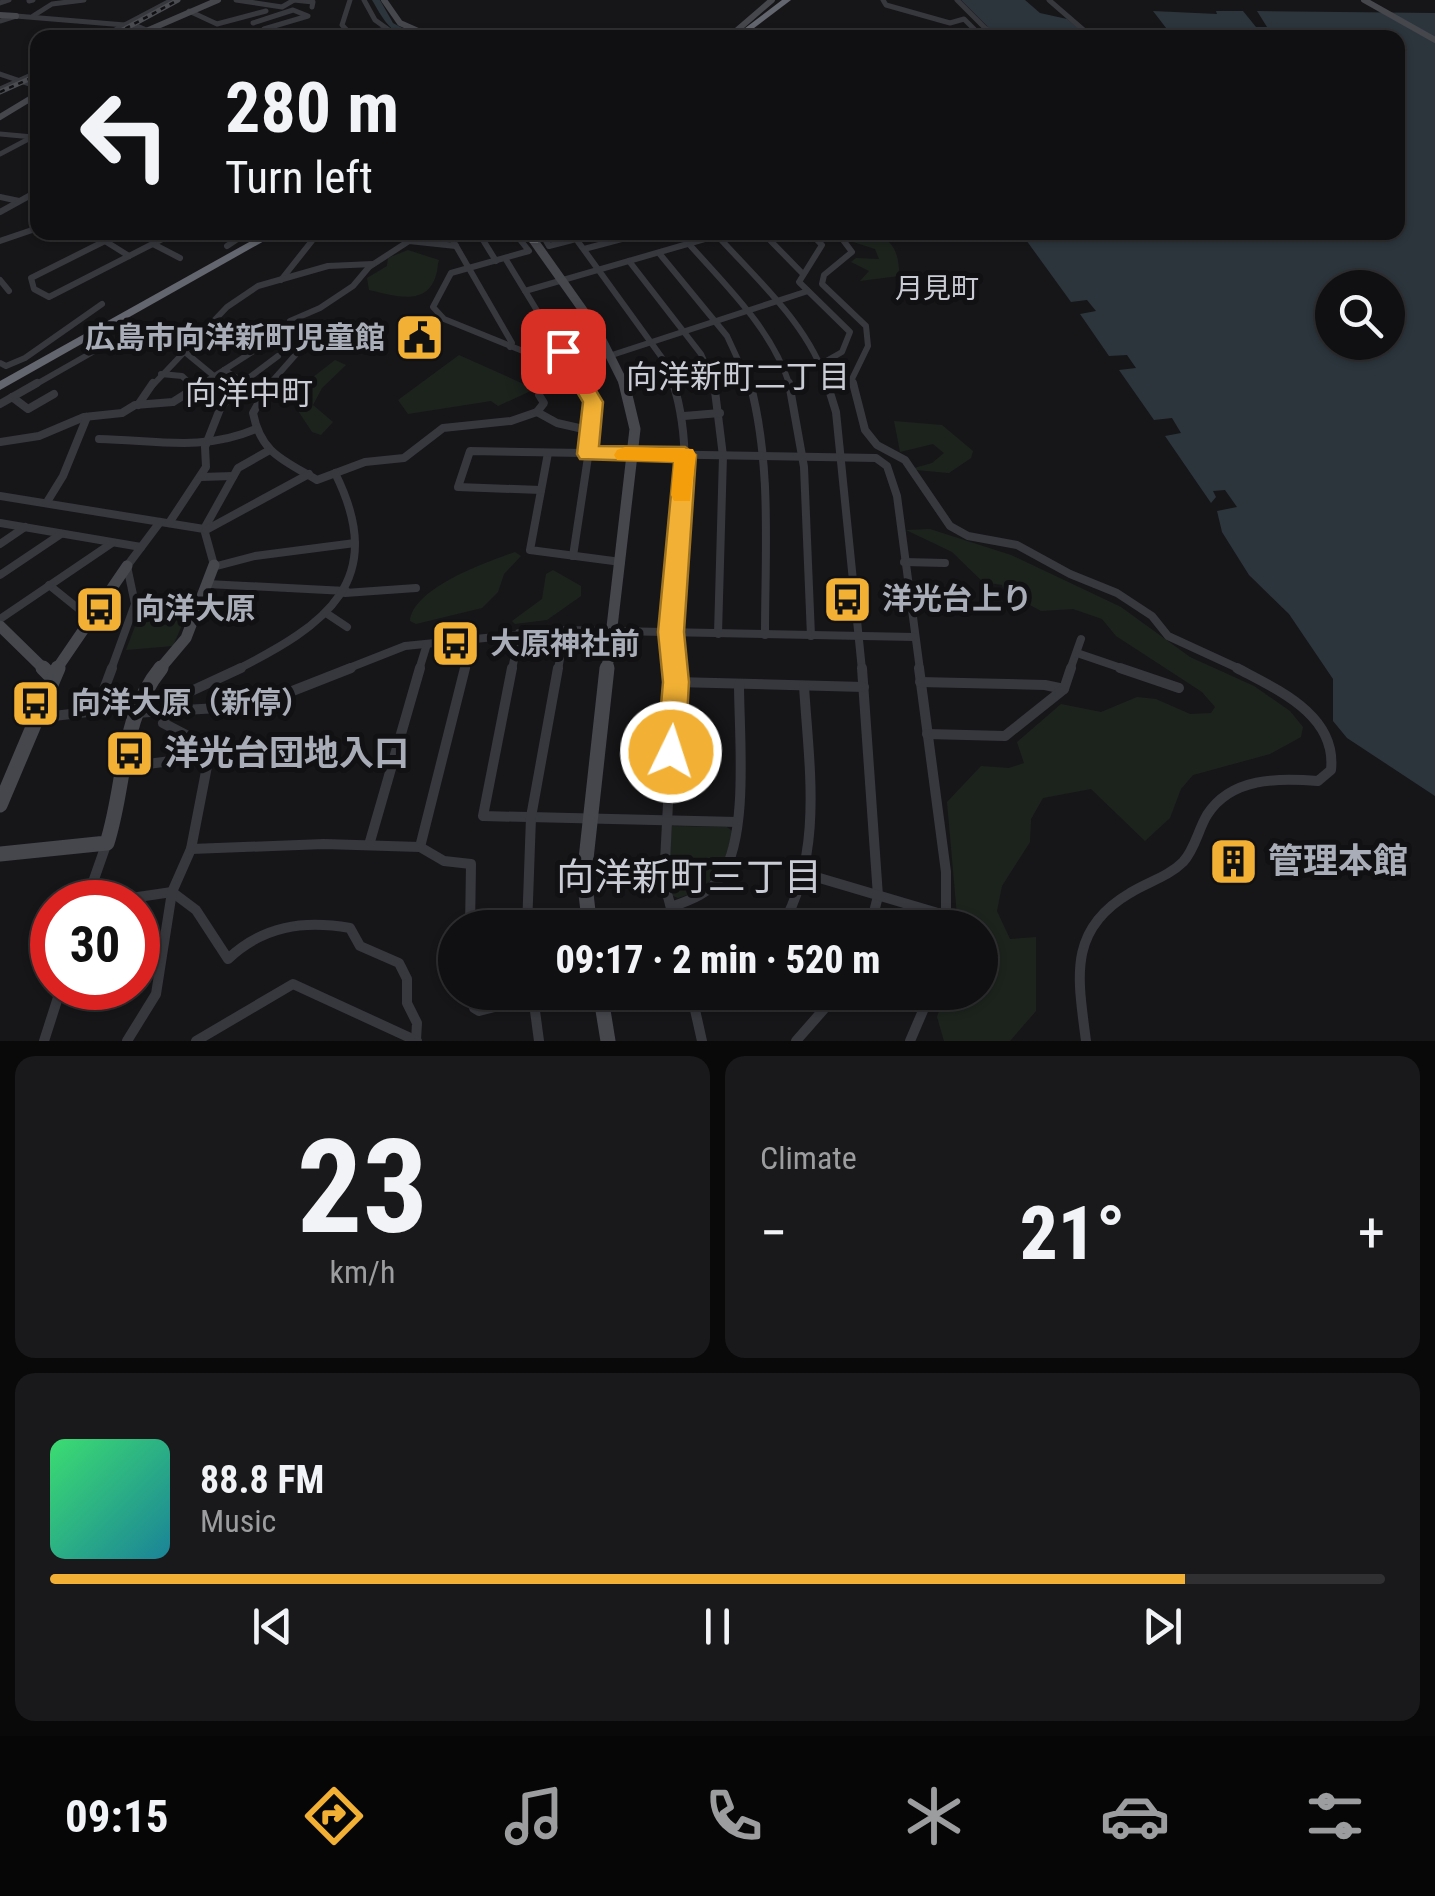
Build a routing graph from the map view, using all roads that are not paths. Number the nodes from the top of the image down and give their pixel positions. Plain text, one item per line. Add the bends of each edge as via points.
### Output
1 (9, 0) edge
2 (84, 0) edge
3 (172, 0) edge
4 (218, 0) edge
5 (236, 0) edge
6 (294, 0) edge
7 (350, 0) edge
8 (364, 0) edge
9 (384, 0) edge
10 (776, 0) edge
11 (793, 0) edge
12 (883, 0) edge
13 (957, 0) edge
14 (1048, 0) edge
15 (1364, 0) edge
16 (50, 2) edge
17 (0, 3) edge
18 (312, 7) dead end
19 (189, 11) junction
20 (266, 11) dead end
21 (16, 16) joint
22 (30, 17) junction
23 (0, 18) edge
24 (242, 18) junction
25 (294, 20) junction
26 (760, 22) junction
27 (253, 24) junction
28 (122, 25) junction
29 (146, 28) junction
30 (302, 28) dead end
31 (987, 29) joint
32 (114, 30) edge
33 (143, 30) edge
34 (150, 30) edge
35 (264, 30) joint
36 (347, 30) edge
37 (385, 30) edge
38 (416, 30) edge
39 (744, 30) edge
40 (748, 30) edge
41 (975, 30) edge
42 (984, 30) edge
43 (1085, 30) edge
44 (1435, 40) edge
45 (0, 74) edge
46 (30, 75) edge
47 (19, 80) junction
48 (30, 86) edge
49 (0, 89) edge
50 (30, 96) edge
51 (0, 117) edge
52 (0, 134) edge
53 (30, 136) edge
54 (30, 139) edge
55 (0, 154) edge
56 (30, 195) edge
57 (0, 196) edge
58 (19, 202) junction
59 (0, 212) edge
60 (30, 231) edge
61 (109, 240) edge
62 (161, 240) edge
63 (243, 240) edge
64 (248, 240) edge
65 (260, 240) edge
66 (313, 240) edge
67 (453, 240) edge
68 (484, 240) edge
69 (520, 240) edge
70 (536, 240) edge
71 (540, 240) edge
72 (563, 240) edge
73 (576, 240) edge
74 (613, 240) edge
75 (700, 240) edge
76 (721, 240) edge
77 (770, 240) edge
78 (817, 240) edge
79 (843, 240) edge
80 (0, 241) edge
81 (105, 242) junction
82 (409, 242) joint
83 (153, 244) junction
84 (689, 244) junction
85 (228, 246) dead end
86 (456, 246) junction
87 (584, 250) junction
88 (659, 253) junction
89 (129, 256) junction
90 (180, 258) dead end
91 (500, 260) junction
92 (629, 262) junction
93 (373, 264) junction
94 (470, 268) junction
95 (599, 270) junction
96 (803, 274) junction
97 (0, 280) edge
98 (281, 280) junction
99 (561, 281) junction
100 (9, 291) dead end
101 (526, 291) junction
102 (808, 291) junction
103 (777, 302) junction
104 (102, 304) dead end
105 (748, 311) junction
106 (716, 322) junction
107 (315, 325) dead end
108 (302, 328) junction
109 (685, 332) junction
110 (313, 335) dead end
111 (92, 337) junction
112 (601, 339) junction
113 (652, 342) junction
114 (510, 347) junction
115 (563, 351) junction
116 (186, 353) junction
117 (612, 355) junction
118 (278, 356) dead end
119 (0, 363) edge
120 (821, 364) junction
121 (224, 370) junction
122 (577, 373) junction
123 (161, 374) junction
124 (214, 376) junction
125 (242, 381) junction
126 (0, 383) edge
127 (268, 386) junction
128 (196, 388) junction
129 (54, 394) dead end
130 (539, 395) dead end
131 (12, 397) junction
132 (0, 404) edge
133 (138, 405) junction
134 (538, 412) junction
135 (720, 413) junction
136 (684, 416) junction
137 (87, 417) junction
138 (256, 429) junction
139 (592, 431) junction
140 (100, 439) dead end
141 (2, 442) edge
142 (205, 447) junction
143 (268, 451) junction
144 (548, 453) junction
145 (0, 454) edge
146 (588, 454) junction
147 (634, 455) junction
148 (685, 455) junction
149 (723, 456) junction
150 (762, 456) junction
151 (802, 457) junction
152 (842, 458) junction
153 (335, 472) junction
154 (309, 474) junction
155 (233, 476) junction
156 (201, 477) junction
157 (540, 490) junction
158 (0, 496) edge
159 (47, 502) junction
160 (164, 522) junction
161 (0, 523) edge
162 (25, 527) junction
163 (205, 530) junction
164 (61, 534) junction
165 (112, 542) junction
166 (355, 543) junction
167 (0, 544) edge
168 (141, 548) junction
169 (572, 556) junction
170 (622, 562) junction
171 (904, 562) junction
172 (944, 563) dead end
173 (127, 566) junction
174 (214, 566) junction
175 (0, 575) edge
176 (208, 584) junction
177 (49, 586) junction
178 (416, 588) dead end
179 (346, 592) junction
180 (326, 613) junction
181 (90, 618) junction
182 (0, 623) edge
183 (347, 627) dead end
184 (565, 630) junction
185 (613, 631) junction
186 (671, 632) junction
187 (520, 634) junction
188 (718, 634) junction
189 (765, 635) junction
190 (811, 636) junction
191 (858, 637) junction
192 (914, 638) junction
193 (1081, 639) dead end
194 (472, 640) junction
195 (427, 644) junction
196 (1078, 653) junction
197 (52, 677) junction
198 (676, 682) junction
199 (920, 682) junction
200 (739, 684) junction
201 (804, 686) junction
202 (864, 687) junction
203 (1179, 688) dead end
204 (1064, 689) junction
205 (166, 711) junction
206 (134, 714) junction
207 (37, 718) junction
208 (927, 734) junction
209 (209, 756) junction
210 (120, 768) junction
211 (0, 805) edge
212 (533, 818) junction
213 (590, 820) junction
214 (666, 821) junction
215 (737, 822) junction
216 (107, 844) junction
217 (369, 845) junction
218 (420, 846) junction
219 (190, 848) junction
220 (0, 854) edge
221 (806, 874) junction
222 (94, 880) edge
223 (172, 892) junction
224 (160, 894) edge
225 (878, 896) junction
226 (671, 906) junction
227 (471, 910) edge
228 (525, 910) edge
229 (588, 910) edge
230 (672, 910) edge
231 (789, 910) edge
232 (874, 910) edge
233 (915, 910) edge
234 (947, 910) edge
235 (54, 1010) edge
236 (535, 1010) edge
237 (603, 1010) edge
238 (695, 1010) edge
239 (823, 1010) edge
240 (923, 1010) edge
241 (417, 1040) edge
242 (44, 1041) edge
243 (127, 1041) edge
244 (196, 1041) edge
245 (539, 1041) edge
246 (608, 1041) edge
247 (702, 1041) edge
248 (796, 1041) edge
249 (910, 1041) edge
250 (1086, 1041) edge

1 - 17 street
2 - 16 street
3 - 28 street
4 - 19 street
5 - 6 street via 282,7
6 - 18 street via 311,1
7 - 36 street via 342,25
8 - 37 street
9 - 38 street via 400,23
10 - 26 highway
10 - 39 street
11 - 26 highway
12 - 41 street via 950,23 964,18
13 - 31 street
14 - 43 street
15 - 44 street
16 - 22 street
19 - 24 street via 214,24
19 - 29 street
20 - 24 street
21 - 22 street
21 - 23 street
22 - 28 street
24 - 27 street
25 - 27 street via 308,16 293,10
25 - 30 street
25 - 35 street
26 - 40 highway
27 - 35 street
28 - 29 street
28 - 32 street
29 - 33 street
29 - 34 street
31 - 42 street
45 - 47 street
46 - 47 street
47 - 48 street
47 - 49 street
50 - 51 street
52 - 53 street
54 - 55 street
56 - 58 street
57 - 58 street
58 - 59 street
60 - 80 street
61 - 81 street
62 - 83 street
63 - 85 street
64 - 126 highway
65 - 111 highway
66 - 98 street
67 - 86 street
68 - 91 street
69 - 91 street via 528,251
70 - 99 street
71 - 72 street via 549,246
73 - 87 street
74 - 87 street
75 - 84 street
76 - 103 street
77 - 96 street
78 - 96 street via 822,245
79 - 250 street via 852,252 822,284 866,326 868,346 852,379 865,430 905,460 950,526 1017,545 1117,593 1168,636 1300,704 1334,752 1331,770 1318,780 1278,776 1226,795 1208,812 1182,863 1097,914 1079,958
81 - 89 street
81 - 89 street via 31,278 34,288 49,297
82 - 86 street
82 - 93 street
83 - 89 street
83 - 90 street
84 - 88 street
84 - 105 street
86 - 94 street
87 - 95 street
88 - 92 street
88 - 106 street
91 - 94 street
91 - 101 street
92 - 95 street
92 - 109 street
93 - 98 street via 342,264
93 - 108 street via 353,286 293,320
94 - 114 street
94 - 114 street via 451,273 433,308
95 - 99 street
95 - 113 street
96 - 102 street via 799,282
97 - 100 street
98 - 116 street via 237,299
99 - 101 street
99 - 112 street
101 - 115 street
102 - 103 street
102 - 120 street via 852,339
103 - 105 street
103 - 120 street
104 - 119 street via 25,358
105 - 106 street
105 - 151 street via 786,374
106 - 109 street
106 - 150 street via 751,381
107 - 108 street
108 - 121 street
109 - 113 street
109 - 135 street via 717,389
110 - 127 street
111 - 126 highway
111 - 131 street via 106,345
112 - 115 street
112 - 117 street
113 - 117 street
113 - 136 street via 668,366
114 - 122 street
115 - 122 street
116 - 123 street
116 - 124 street
117 - 147 street via 633,400
118 - 125 street
120 - 152 street
121 - 124 street
121 - 125 street
122 - 139 street via 593,402
123 - 128 street via 182,376
123 - 133 street
124 - 128 street
125 - 127 street
125 - 142 street via 220,409
127 - 138 street via 254,406
128 - 133 street via 173,402
129 - 131 street via 28,409
130 - 134 street via 544,404
131 - 132 street
133 - 137 street
134 - 139 street
134 - 153 street via 443,428 400,460
135 - 136 street
135 - 149 street
136 - 148 street
137 - 141 street
137 - 159 street
138 - 142 street
138 - 143 street
139 - 146 street
140 - 142 street
141 - 145 street
142 - 156 street
143 - 154 street
143 - 155 street
144 - 146 street
144 - 157 street
144 - 157 street via 470,451 458,487
146 - 147 street
146 - 169 street
147 - 148 street
147 - 170 street
148 - 149 street
148 - 186 street
149 - 150 street
149 - 188 street
150 - 151 street
150 - 189 street
151 - 152 street
151 - 190 street
152 - 171 street via 876,458 887,466
152 - 191 street
153 - 154 street via 318,480
153 - 166 street via 352,505
154 - 163 street
155 - 156 street
155 - 163 street
156 - 160 street
157 - 169 street via 530,550
158 - 159 street
159 - 160 street
160 - 163 street
160 - 168 street
161 - 162 street
162 - 164 street
162 - 167 street
163 - 174 street
164 - 165 street
164 - 175 street
165 - 168 street
165 - 177 street
166 - 174 street
166 - 179 street
168 - 173 street
169 - 170 street
170 - 185 street
171 - 172 street
171 - 192 street
173 - 181 street
173 - 207 street via 135,604 96,711
174 - 176 street
176 - 179 street
176 - 206 street via 186,638 143,690
177 - 181 street
177 - 182 street
178 - 179 street
179 - 180 street
180 - 183 street
180 - 205 street via 279,648 172,700
181 - 197 street
182 - 197 street
184 - 185 street
184 - 187 street
184 - 212 street
185 - 186 street
185 - 213 street
186 - 188 street
186 - 198 street
187 - 194 street
187 - 212 street via 484,816
188 - 189 street
189 - 190 street
190 - 191 street
191 - 192 street
191 - 202 street
192 - 199 street
193 - 196 street
194 - 195 street
194 - 218 street
195 - 205 street via 405,646 272,699
195 - 217 street
196 - 203 street
196 - 204 street
197 - 207 street
198 - 200 street
198 - 214 street
199 - 204 street
199 - 208 street
200 - 201 street
200 - 215 street
201 - 202 street
201 - 221 street
202 - 225 street
204 - 208 street via 1005,736
205 - 206 street
205 - 209 street via 163,722
206 - 210 street
207 - 211 street
208 - 234 street
209 - 210 street
209 - 219 street
210 - 216 street
212 - 213 street
212 - 228 street
213 - 214 street
213 - 229 street
214 - 215 street
214 - 226 street via 664,881
215 - 226 street via 736,846 714,886
216 - 220 street
216 - 222 street
217 - 218 street
217 - 219 street
218 - 227 street via 444,861 472,864
219 - 223 street
221 - 225 street
221 - 231 street
223 - 224 street
223 - 241 street via 196,910 228,959 251,938 289,925 350,928 360,946 399,964
223 - 243 street via 156,994
225 - 232 street
225 - 233 street
226 - 230 street
235 - 242 street
236 - 245 street
237 - 246 street
238 - 247 street
239 - 248 street
240 - 249 street
241 - 244 street via 294,984

